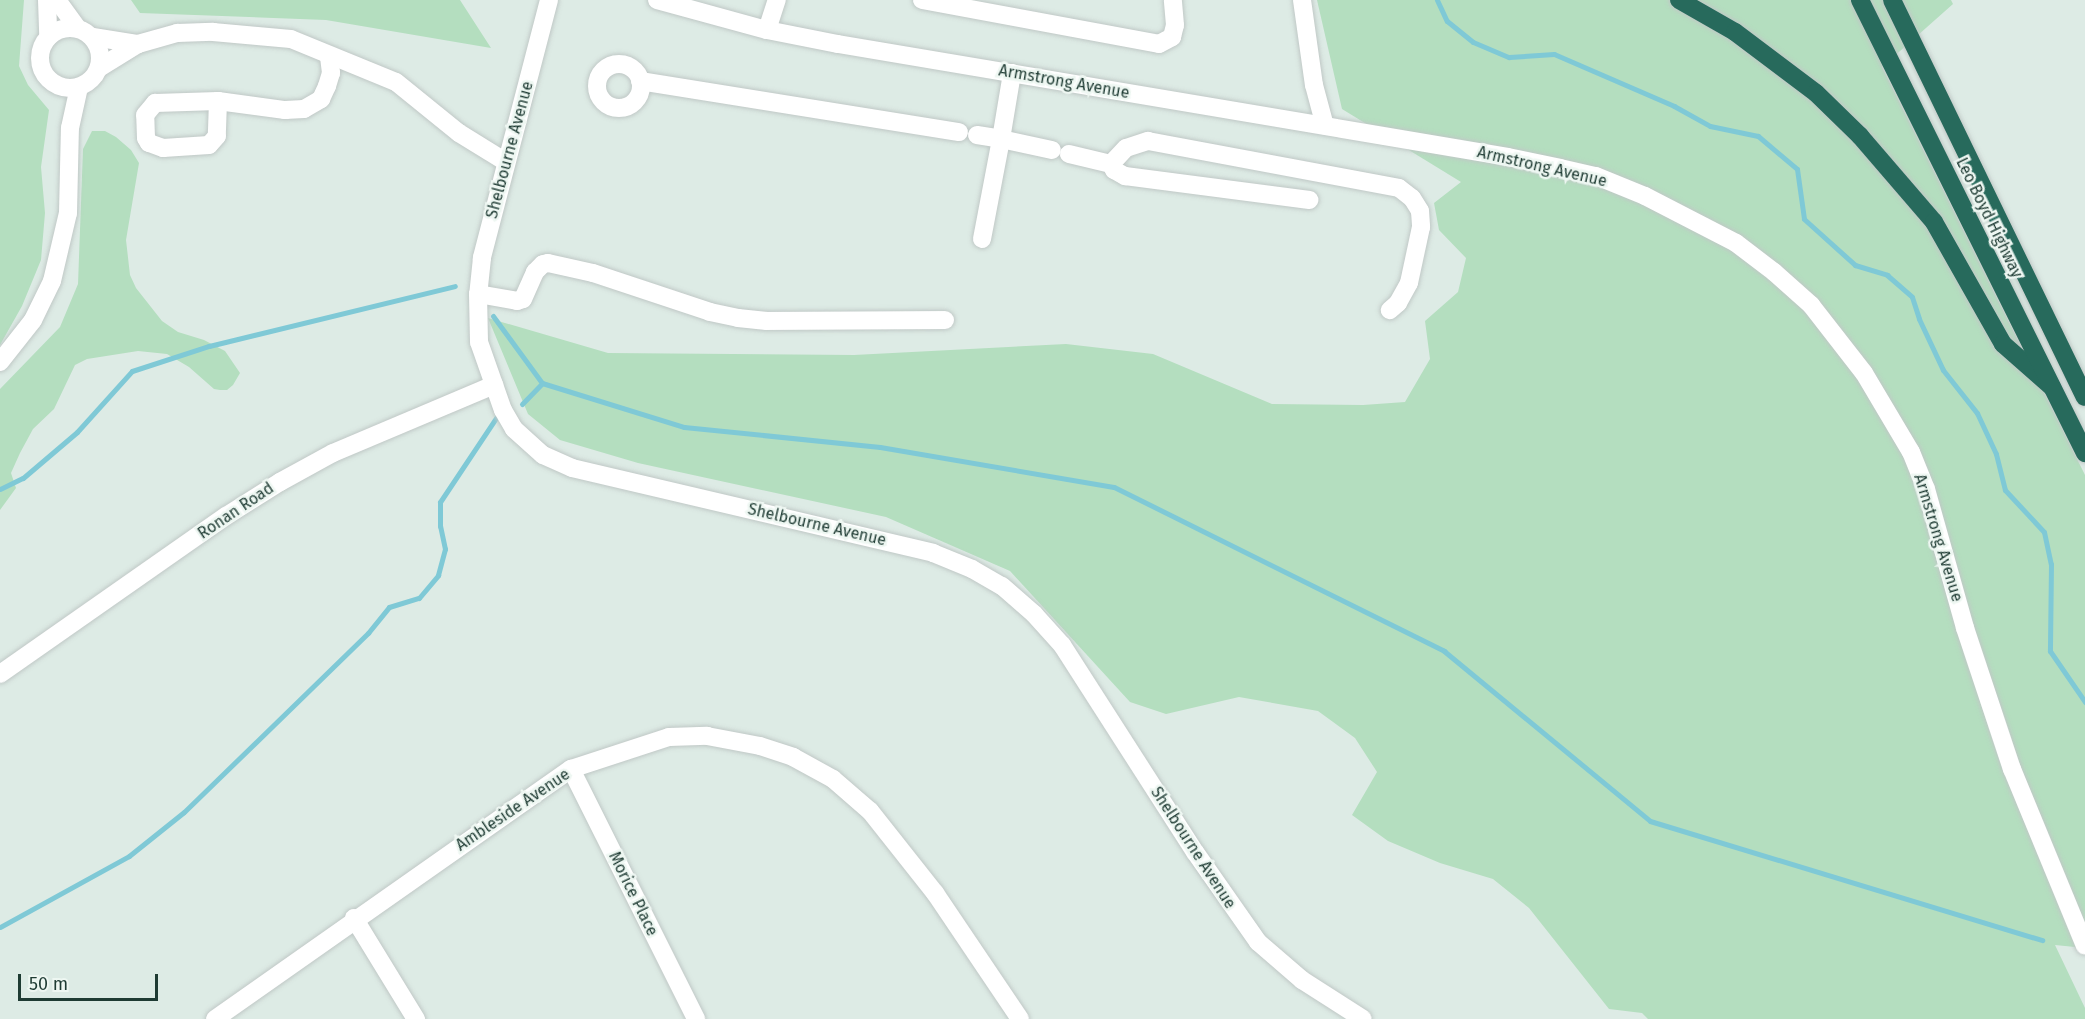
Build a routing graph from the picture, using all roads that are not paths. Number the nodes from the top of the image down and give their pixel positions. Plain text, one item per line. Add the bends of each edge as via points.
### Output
1 (549, 0) edge
2 (657, 0) edge
3 (777, 0) edge
4 (922, 0) edge
5 (1173, 0) edge
6 (1302, 0) edge
7 (1679, 0) edge
8 (1860, 0) edge
9 (1892, 0) edge
10 (58, 1) edge
11 (682, 4) edge
12 (767, 30) junction
13 (85, 33) junction
14 (48, 37) junction
15 (138, 44) junction
16 (328, 56) junction
17 (99, 68) junction
18 (1012, 73) junction
19 (640, 81) dead end
20 (58, 85) junction
21 (79, 87) junction
22 (218, 101) dead end
23 (1325, 126) junction
24 (70, 128) junction
25 (959, 132) dead end
26 (977, 135) dead end
27 (1001, 139) junction
28 (506, 162) junction
29 (1111, 164) junction
30 (1309, 200) dead end
31 (982, 239) dead end
32 (478, 294) junction
33 (1390, 309) dead end
34 (945, 320) dead end
35 (0, 362) edge
36 (494, 385) junction
37 (2052, 387) junction
38 (2085, 397) edge
39 (2085, 453) edge
40 (0, 674) edge
41 (571, 769) junction
42 (354, 918) junction
43 (2085, 945) edge
44 (215, 1019) edge
45 (416, 1019) edge
46 (696, 1019) edge
47 (1020, 1019) edge
48 (1363, 1019) edge

1 - 28 street, Shelbourne Avenue
2 - 11 street, Armstrong Avenue
3 - 12 street
4 - 5 street via 1159,44 1172,37
6 - 23 street via 1314,85
7 - 37 highway via 1735,32 1816,93 1860,136 1934,222 2003,344
8 - 37 highway, Leo Boyd Highway
9 - 38 highway, Leo Boyd Highway
10 - 13 street
10 - 14 street
11 - 12 street, Armstrong Avenue
12 - 18 street, Armstrong Avenue
13 - 14 street via 61,29
13 - 15 street
13 - 17 street via 100,53
14 - 20 street via 40,52 41,68
15 - 16 street via 177,33 213,32 291,39
15 - 17 street
16 - 22 street via 331,74 327,86 321,99 304,109
16 - 28 street via 396,82 459,133
17 - 21 street via 90,81
18 - 23 street, Armstrong Avenue
18 - 27 street
19 - 25 street
20 - 21 street
20 - 24 street
21 - 24 street
23 - 43 street, Armstrong Avenue via 1596,176 1684,213 1736,243 1811,305 1864,373 1911,452 1926,489 1965,628 2012,770
24 - 35 street via 68,213 52,281 33,320
26 - 27 street
27 - 29 street
27 - 31 street
28 - 32 street, Shelbourne Avenue via 482,258
29 - 30 street via 1114,171 1125,176
29 - 33 street via 1126,148 1148,141 1399,188 1420,211 1421,227 1409,283
32 - 34 street via 523,299 535,272 548,263 738,318
32 - 36 street, Shelbourne Avenue via 479,342
36 - 40 street, Ronan Road via 343,448 280,482
36 - 48 street, Shelbourne Avenue via 514,429 543,455 572,468 933,553 1002,586 1062,645 1195,852 1258,942 1302,980
37 - 39 highway, Leo Boyd Highway
41 - 42 street, Ambleside Avenue
41 - 46 street, Morice Place
41 - 47 street, Ambleside Avenue via 669,737 707,736 793,757 833,779 870,811 935,893
42 - 44 street, Ambleside Avenue
42 - 45 street

